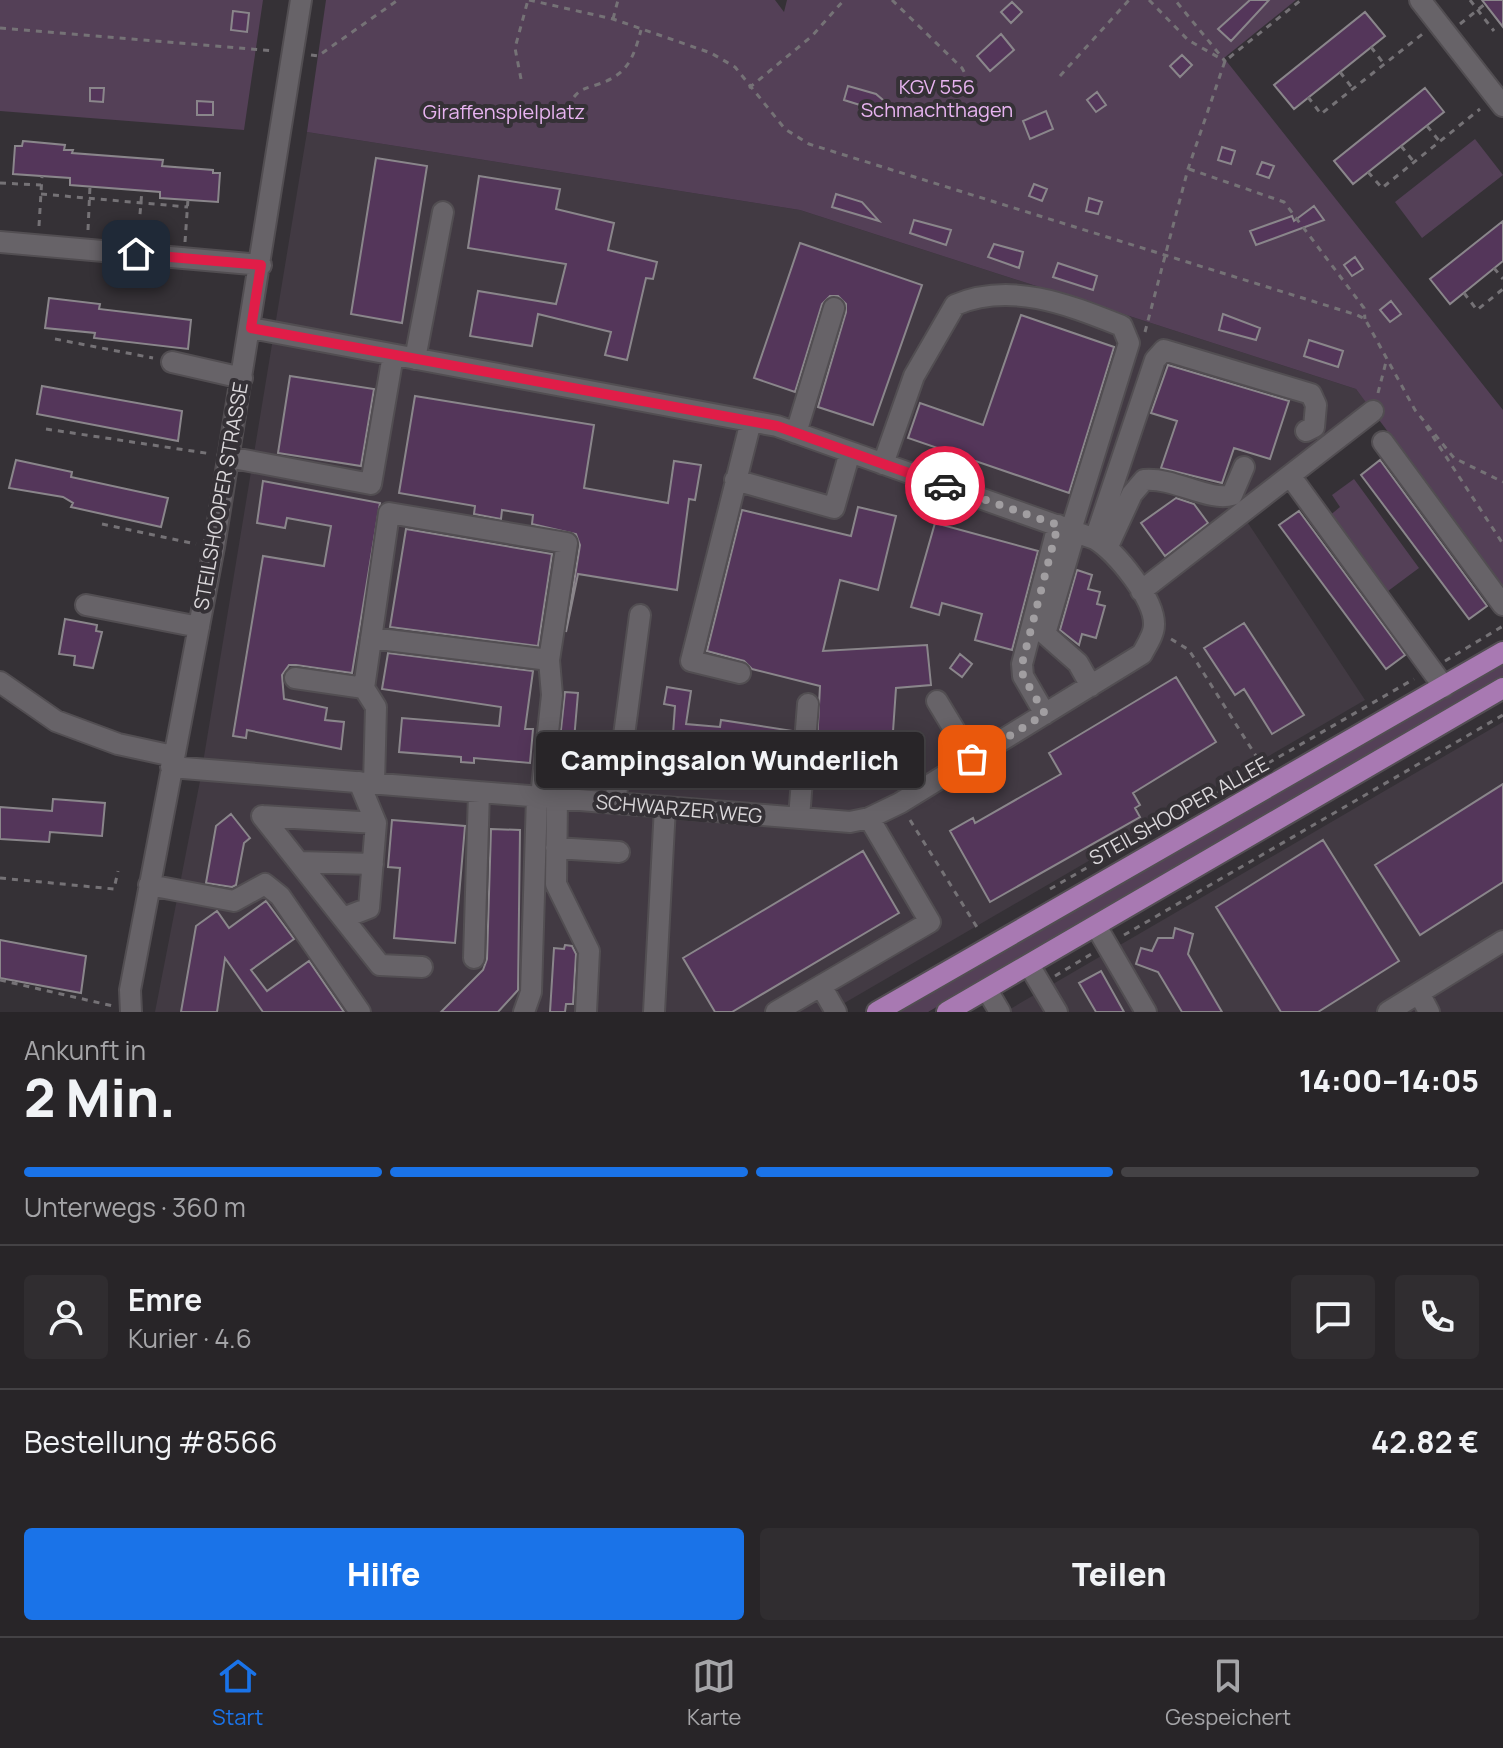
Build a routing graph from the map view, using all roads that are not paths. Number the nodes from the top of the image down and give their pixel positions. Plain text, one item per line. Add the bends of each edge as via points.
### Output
1 (301, 0) edge
2 (1420, 0) edge
3 (1499, 101) edge
4 (443, 212) dead end
5 (0, 242) edge
6 (261, 265) junction
7 (834, 308) dead end
8 (251, 328) junction
9 (393, 355) junction
10 (415, 359) junction
11 (172, 362) road end
12 (242, 378) junction
13 (1373, 411) road end
14 (751, 421) junction
15 (1306, 431) dead end
16 (796, 433) junction
17 (1383, 442) dead end
18 (850, 452) junction
19 (228, 457) junction
20 (883, 464) junction
21 (1244, 467) dead end
22 (1291, 477) junction
23 (735, 480) junction
24 (1068, 529) junction
25 (1102, 542) junction
26 (1141, 591) junction
27 (86, 605) dead end
28 (1503, 605) edge
29 (640, 615) dead end
30 (199, 627) junction
31 (371, 638) junction
32 (1503, 652) edge
33 (549, 660) junction
34 (740, 673) dead end
35 (295, 678) dead end
36 (0, 682) edge
37 (1091, 686) junction
38 (1444, 687) junction
39 (364, 688) junction
40 (1503, 688) edge
41 (937, 701) dead end
42 (808, 704) dead end
43 (1045, 714) junction
44 (972, 759) junction
45 (172, 761) junction
46 (367, 783) junction
47 (479, 792) junction
48 (545, 798) junction
49 (615, 803) junction
50 (665, 807) junction
51 (799, 818) junction
52 (869, 818) junction
53 (376, 823) junction
54 (556, 848) junction
55 (619, 852) dead end
56 (299, 862) junction
57 (373, 864) junction
58 (149, 885) junction
59 (343, 918) junction
60 (1096, 926) junction
61 (1503, 941) edge
62 (474, 958) dead end
63 (1029, 965) junction
64 (422, 967) dead end
65 (821, 986) junction
66 (987, 990) junction
67 (1419, 993) junction
68 (126, 1006) edge
69 (360, 1012) edge
70 (524, 1012) edge
71 (586, 1012) edge
72 (654, 1012) edge
73 (776, 1012) edge
74 (836, 1012) edge
75 (877, 1012) edge
76 (947, 1012) edge
77 (1000, 1012) edge
78 (1057, 1012) edge
79 (1146, 1012) edge
80 (1388, 1012) edge
81 (1429, 1012) edge

1 - 6 street, STEILSHOOPER STRASSE
2 - 3 street
4 - 10 street
5 - 6 street
6 - 8 street, STEILSHOOPER STRASSE
7 - 16 street
8 - 9 street
8 - 12 street, STEILSHOOPER STRASSE
9 - 10 street
9 - 19 street via 371,484
10 - 14 street
11 - 12 street
12 - 19 street, STEILSHOOPER STRASSE
13 - 22 street
14 - 16 street
14 - 23 street
15 - 25 street via 1314,427 1311,394 1164,350 1155,360
16 - 18 street
17 - 28 street
18 - 20 street
18 - 23 street via 834,508
19 - 30 street, STEILSHOOPER STRASSE
20 - 24 street
20 - 24 street via 914,376 955,305 1031,295 1088,313 1122,326 1129,343
21 - 25 street via 1232,495 1223,498 1178,482 1144,480
22 - 26 street
22 - 38 street
23 - 34 street via 691,661
24 - 25 street
24 - 37 street via 1045,634 1078,663
24 - 43 street via 1022,664 1023,676
25 - 26 street
26 - 37 street, SCHWARZER WEG via 1155,628 1142,654
27 - 30 street
29 - 49 street
30 - 45 street, STEILSHOOPER STRASSE
31 - 33 street
31 - 33 street via 389,513 567,543
31 - 39 street
32 - 38 main road, STEILSHOOPER ALLEE
33 - 48 street via 552,695
35 - 39 street
36 - 45 street, SCHWARZER WEG via 56,721
37 - 43 street, SCHWARZER WEG
38 - 75 main road, STEILSHOOPER ALLEE
39 - 46 street via 376,707
40 - 60 main road
41 - 44 street
42 - 51 street
43 - 44 street, SCHWARZER WEG
44 - 52 street, SCHWARZER WEG
45 - 46 street, SCHWARZER WEG
45 - 58 street, STEILSHOOPER STRASSE
46 - 47 street, SCHWARZER WEG
46 - 53 street
47 - 48 street, SCHWARZER WEG
47 - 62 street
48 - 49 street, SCHWARZER WEG
48 - 54 street
48 - 70 street via 532,868 536,894 531,992
49 - 50 street, SCHWARZER WEG
50 - 51 street, SCHWARZER WEG
50 - 72 street
51 - 52 street, SCHWARZER WEG
52 - 65 street via 930,922
53 - 56 street via 262,816
53 - 57 street
54 - 55 street
54 - 71 street via 556,884 589,951
56 - 57 street
56 - 59 street
57 - 59 street via 369,908
58 - 68 street, STEILSHOOPER STRASSE
58 - 69 street via 234,901 265,884 280,896
59 - 64 street via 380,965
60 - 63 main road
60 - 79 street
61 - 67 street
63 - 66 main road
63 - 78 street
65 - 73 street
65 - 74 street
66 - 76 main road
66 - 77 street
67 - 80 street
67 - 81 street

